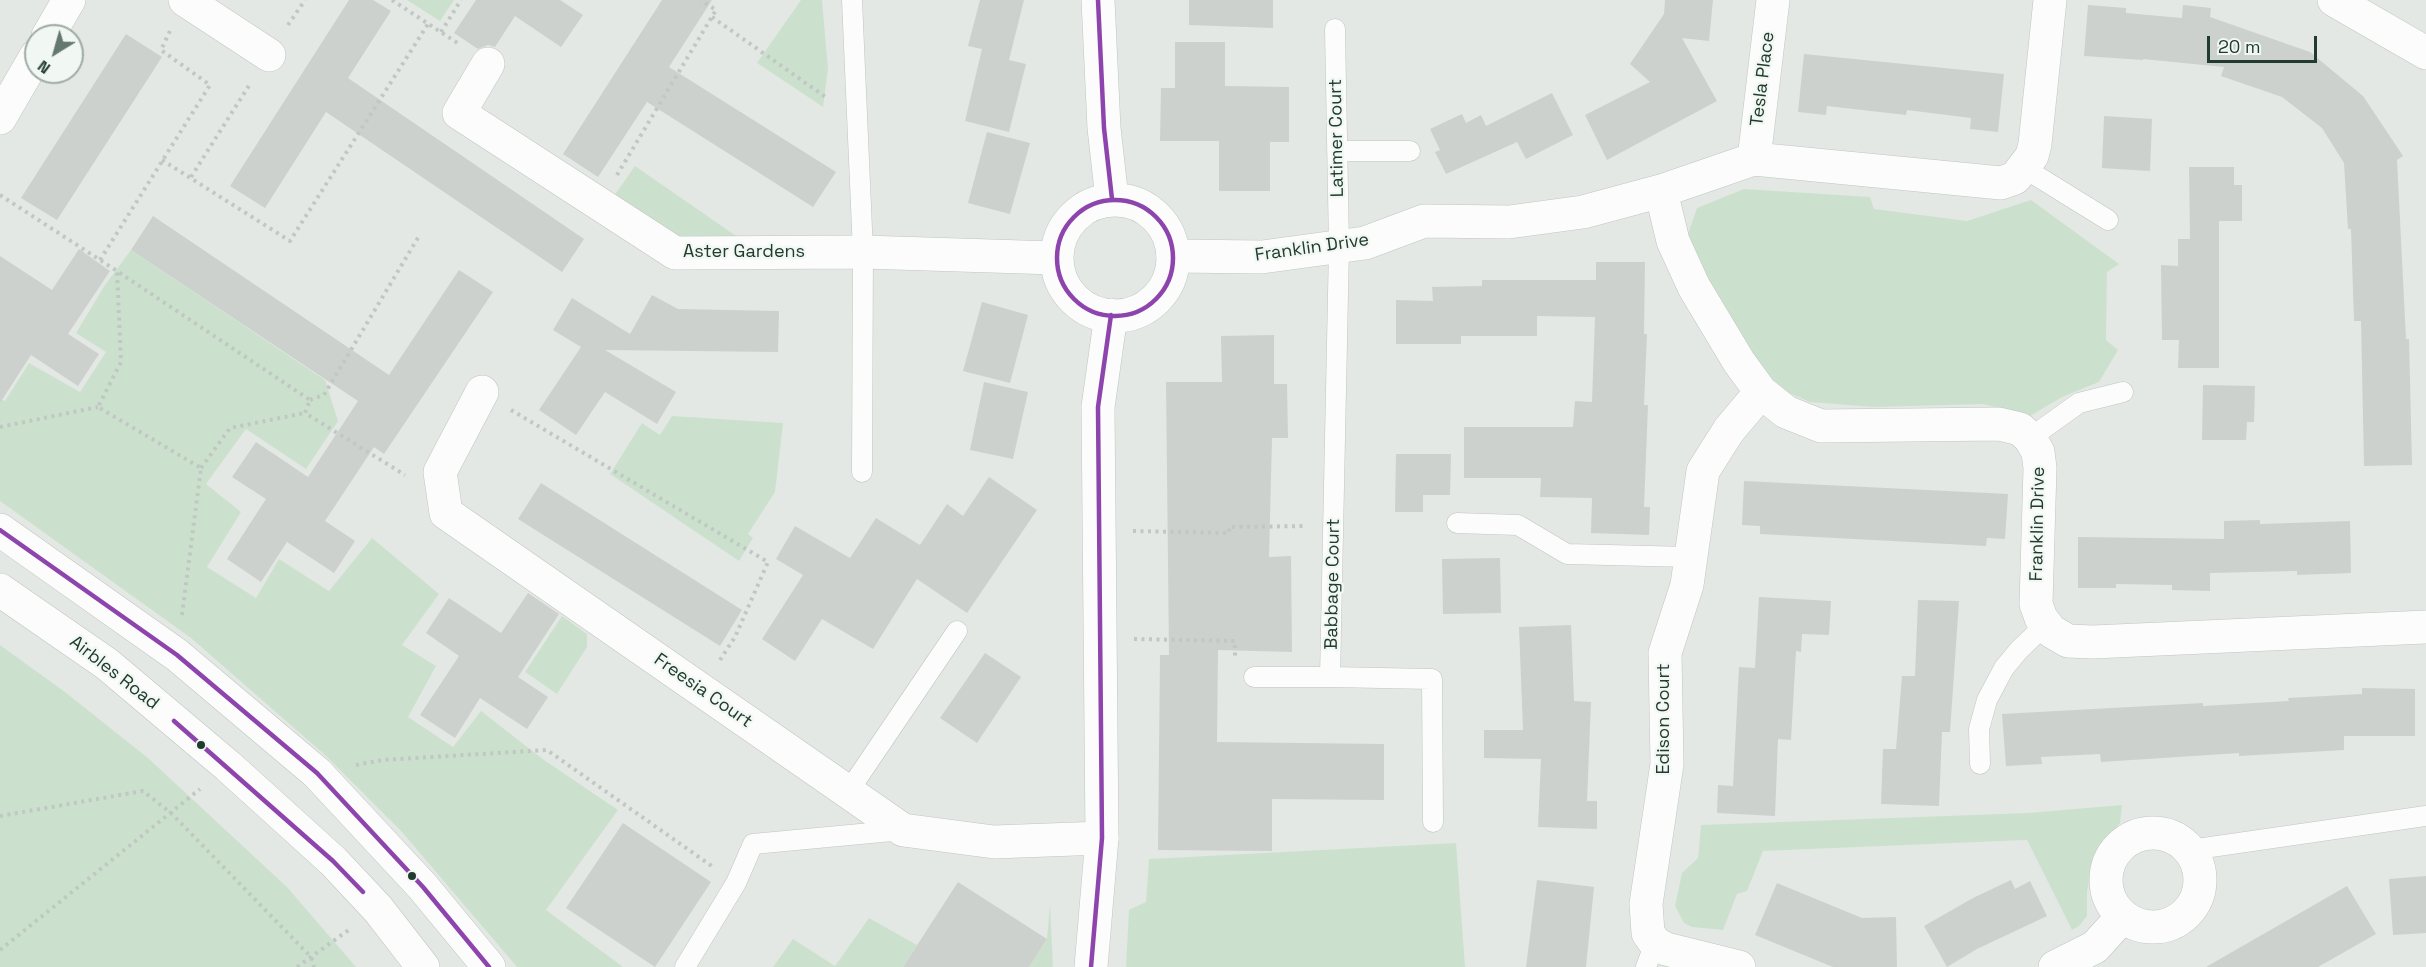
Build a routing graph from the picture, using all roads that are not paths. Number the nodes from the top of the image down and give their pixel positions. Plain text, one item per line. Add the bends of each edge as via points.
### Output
1 (69, 0) edge
2 (852, 0) edge
3 (1098, 0) edge
4 (1773, 0) edge
5 (2050, 0) edge
6 (2334, 0) edge
7 (179, 12) edge
8 (55, 24) edge
9 (1335, 29) dead end
10 (2426, 53) edge
11 (269, 55) road end
12 (488, 64) road end
13 (24, 77) edge
14 (0, 118) edge
15 (1337, 151) junction
16 (1410, 151) dead end
17 (1754, 159) junction
18 (2024, 168) junction
19 (1661, 191) junction
20 (1112, 199) junction
21 (2108, 220) dead end
22 (1339, 247) junction
23 (863, 252) junction
24 (1173, 256) junction
25 (1055, 258) junction
26 (1111, 315) junction
27 (1761, 392) junction
28 (2122, 392) dead end
29 (482, 393) road end
30 (2030, 438) junction
31 (862, 472) dead end
32 (1457, 523) dead end
33 (0, 530) edge
34 (1690, 557) junction
35 (0, 590) edge
36 (2046, 624) junction
37 (2426, 627) edge
38 (957, 631) dead end
39 (1254, 677) dead end
40 (1330, 677) junction
41 (1980, 764) dead end
42 (848, 792) junction
43 (2426, 816) edge
44 (1433, 822) dead end
45 (903, 830) junction
46 (1102, 838) junction
47 (2190, 850) junction
48 (2123, 916) junction
49 (1650, 955) edge
50 (423, 967) edge
51 (489, 967) edge
52 (686, 967) edge
53 (1091, 967) edge
54 (1738, 967) edge
55 (2055, 967) edge

1 - 8 street
2 - 23 lane
3 - 20 street
4 - 17 street, Tesla Place
5 - 18 street via 2035,144
6 - 10 street
7 - 11 street
9 - 15 lane, Latimer Court
12 - 23 street, Aster Gardens via 459,113 675,253
13 - 14 street
15 - 16 lane
15 - 22 lane, Latimer Court
17 - 18 street, Franklin Drive via 2001,183 2015,178
17 - 19 street, Franklin Drive
18 - 21 lane
19 - 22 street, Franklin Drive via 1583,212 1509,222 1424,221 1365,243
19 - 27 street via 1673,241 1694,287
20 - 24 street via 1135,202 1153,213 1169,235
20 - 25 street via 1091,204 1073,216 1058,241
22 - 24 street, Franklin Drive via 1262,257
22 - 40 lane, Babbage Court
23 - 25 street, Aster Gardens
23 - 31 lane
24 - 26 street via 1168,283 1156,300 1133,314
25 - 26 street via 1060,281 1073,300 1094,313
26 - 46 street via 1098,407
27 - 30 street via 1786,412 1821,426 1999,424 2020,429
27 - 34 street, Edison Court via 1729,430 1703,471
28 - 30 lane via 2079,404
29 - 42 street, Freesia Court via 440,472 446,513
30 - 36 street, Franklin Drive via 2038,452 2040,468 2036,604
32 - 34 lane via 1518,525 1567,554
33 - 51 street via 177,655 317,773 423,887
34 - 49 street, Edison Court via 1687,585 1665,653 1667,764 1646,904
35 - 50 street, Airbles Road via 107,664 228,766 333,861 378,909
36 - 37 street via 2068,641 2093,642
36 - 41 lane via 2004,668 1987,700 1979,729
38 - 42 lane
39 - 40 lane
40 - 44 lane via 1432,679
42 - 45 street, Freesia Court
43 - 47 lane
45 - 46 street, Freesia Court via 994,842
45 - 52 lane via 753,844 736,883
46 - 53 street
47 - 48 street via 2199,868 2200,883 2197,897 2179,920 2151,927
47 - 48 street via 2182,842 2152,832 2122,844 2111,857 2106,889
48 - 55 street via 2095,947
49 - 54 street, Edison Court via 1666,950

